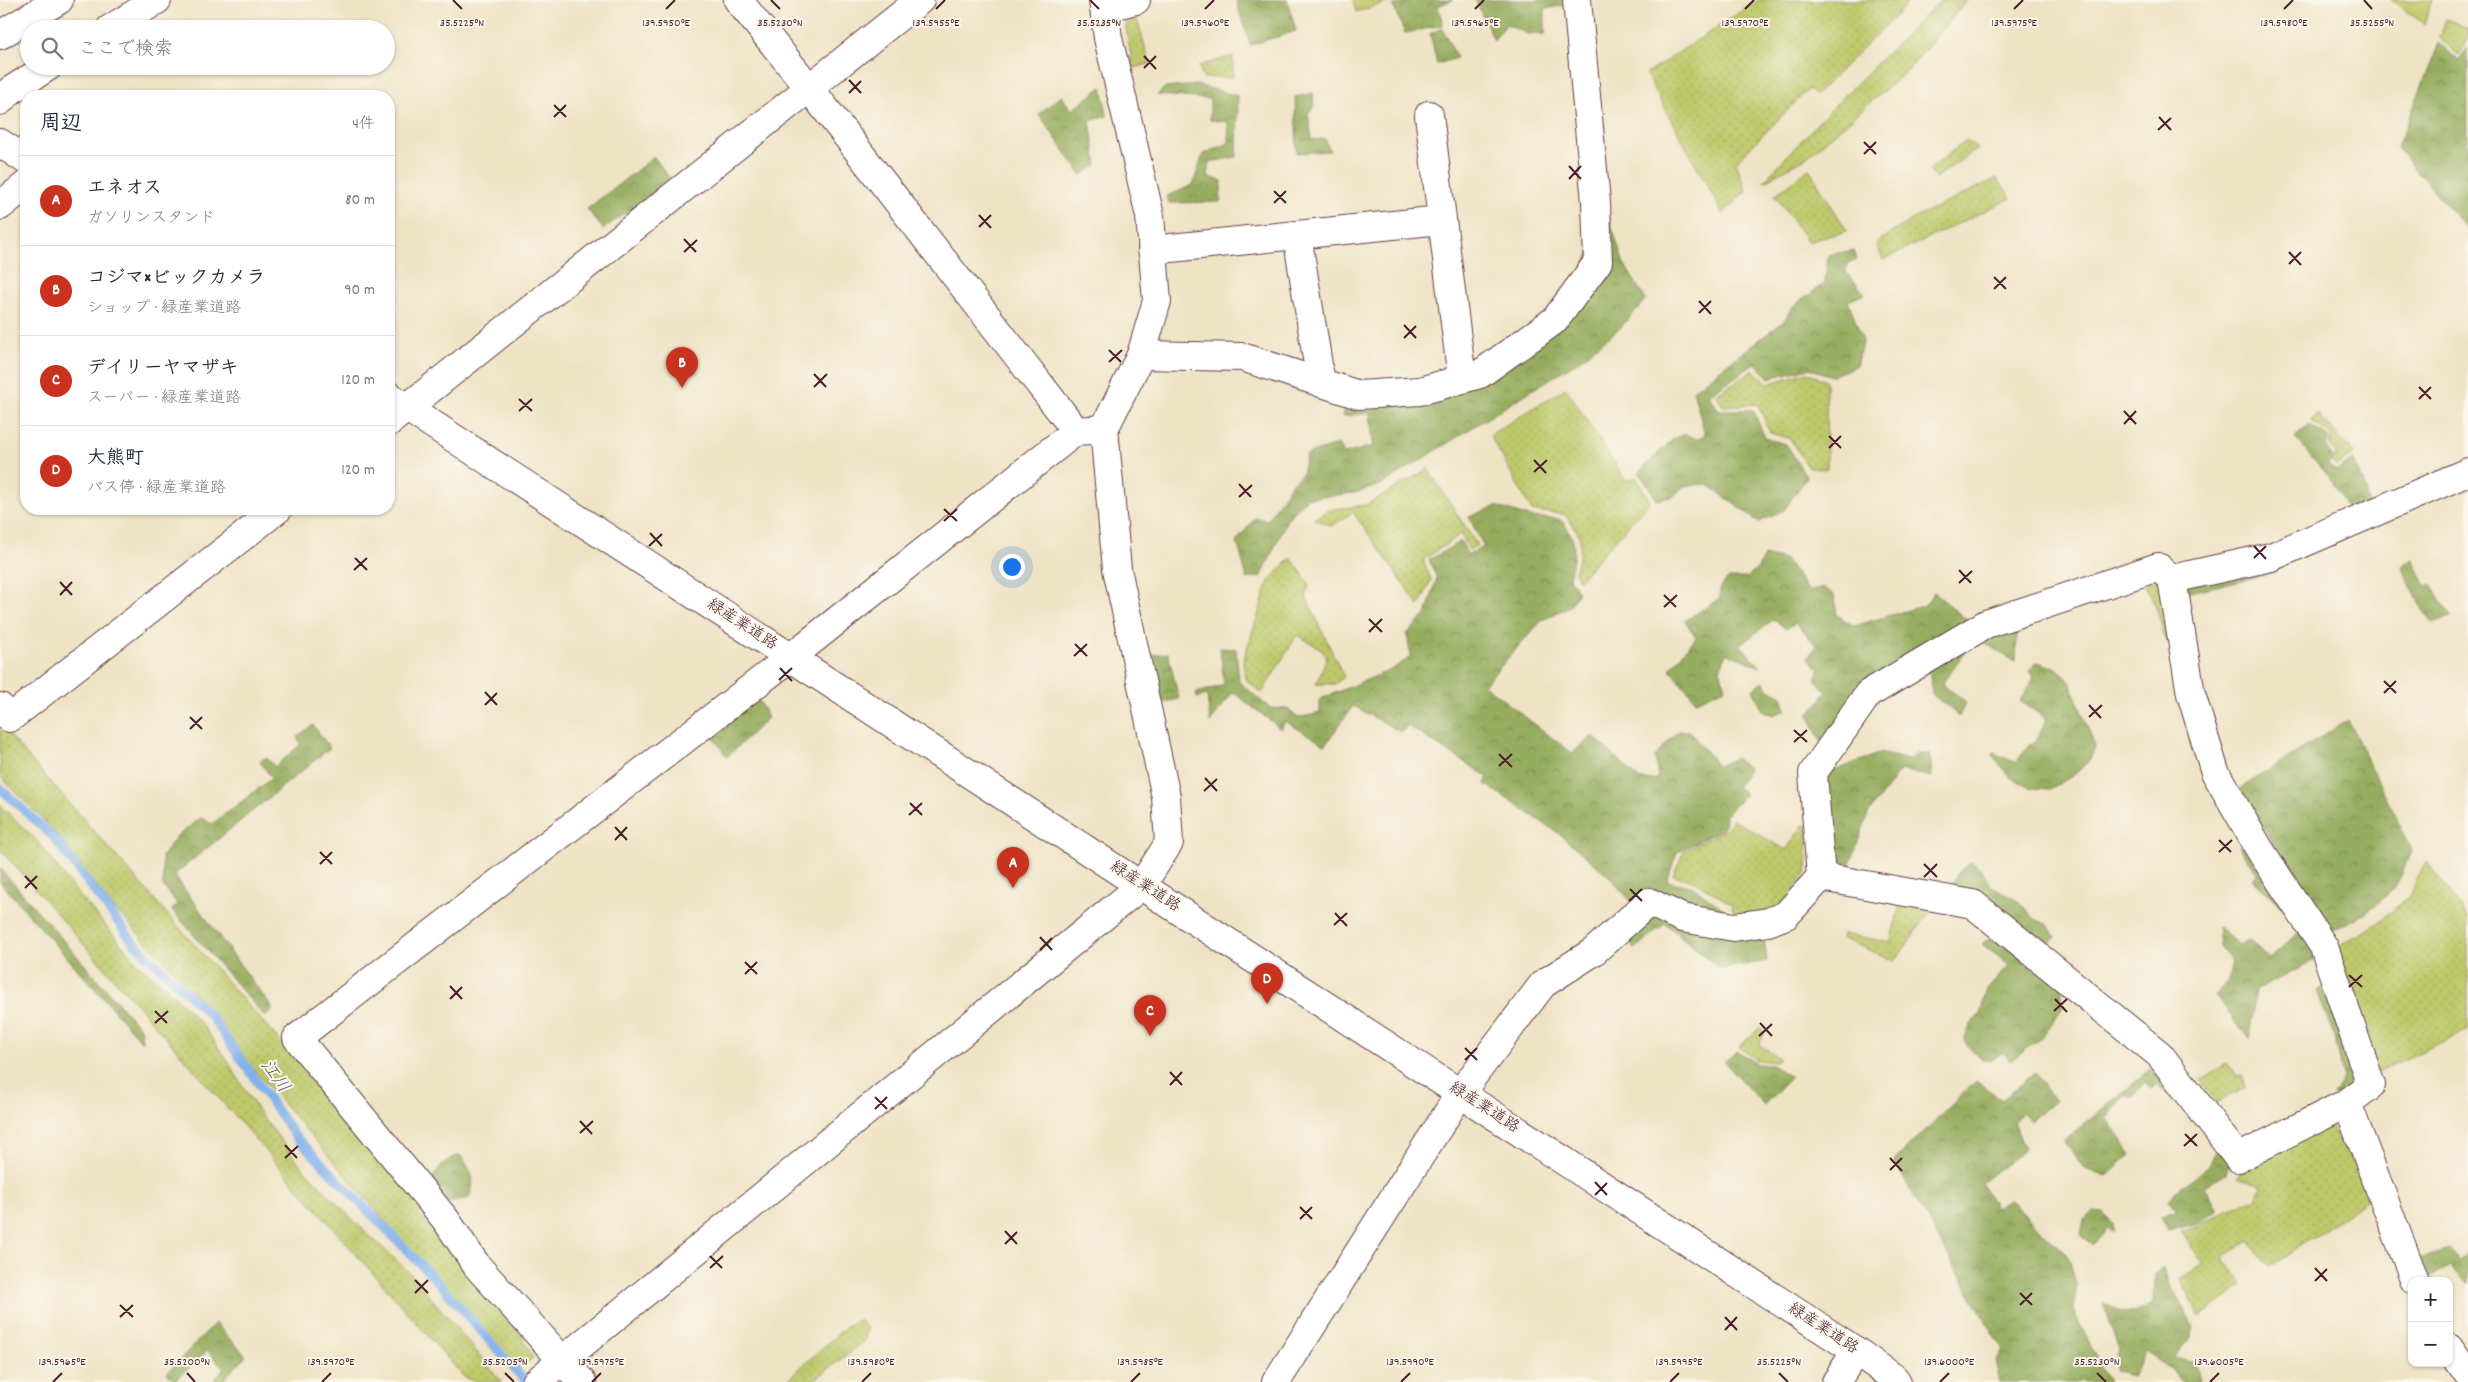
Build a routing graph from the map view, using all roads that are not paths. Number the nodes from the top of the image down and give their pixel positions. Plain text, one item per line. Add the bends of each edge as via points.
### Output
1 (59, 0) edge
2 (157, 0) edge
3 (738, 0) edge
4 (920, 0) edge
5 (1136, 0) edge
6 (1577, 0) edge
7 (1103, 4) edge
8 (25, 20) edge
9 (125, 20) edge
10 (20, 23) edge
11 (0, 35) edge
12 (35, 75) edge
13 (810, 89) junction
14 (0, 101) edge
15 (1429, 115) dead end
16 (0, 143) edge
17 (20, 156) edge
18 (20, 190) edge
19 (0, 206) edge
20 (1441, 220) junction
21 (1297, 235) junction
22 (1152, 250) junction
23 (1141, 355) junction
24 (1462, 379) junction
25 (1321, 383) junction
26 (395, 409) edge
27 (1104, 430) junction
28 (1076, 431) junction
29 (2468, 472) edge
30 (270, 515) edge
31 (2172, 579) junction
32 (791, 657) junction
33 (0, 707) edge
34 (1821, 877) junction
35 (1142, 886) junction
36 (1461, 1092) junction
37 (2347, 1103) junction
38 (2413, 1277) edge
39 (1856, 1351) junction
40 (2453, 1354) edge
41 (549, 1372) edge
42 (2468, 1375) edge
43 (582, 1382) edge
44 (1276, 1382) edge
45 (1836, 1382) edge
46 (1897, 1382) edge

1 - 8 main road
2 - 9 main road
3 - 13 main road
4 - 13 main road
5 - 7 main road
6 - 24 main road via 1596,202 1598,262 1555,320 1480,374
7 - 22 main road via 1150,216
10 - 11 main road
12 - 14 main road
13 - 26 main road
13 - 28 main road
15 - 20 main road
16 - 17 main road
18 - 19 main road
20 - 21 main road
20 - 24 main road
21 - 22 main road
21 - 25 main road
22 - 23 main road via 1157,301
23 - 25 main road via 1242,357
23 - 27 main road
24 - 25 main road via 1420,391 1359,395
26 - 32 main road, 緑産業道路
27 - 28 main road
27 - 35 main road via 1117,569 1166,797 1169,843
28 - 32 main road
29 - 31 main road via 2271,557
30 - 33 main road via 10,718
31 - 34 main road via 2158,567 1986,624 1868,694 1813,773
31 - 37 main road via 2191,694 2215,772 2260,850 2324,947 2371,1086
32 - 35 main road, 緑産業道路
32 - 41 main road via 297,1038 446,1220
34 - 36 main road via 1786,914 1768,922 1742,926 1708,924 1682,918 1649,902 1593,952 1543,984
34 - 37 main road via 1973,904 2160,1055 2238,1158
35 - 36 main road, 緑産業道路
35 - 41 main road
36 - 39 main road, 緑産業道路
36 - 44 main road
37 - 38 main road
39 - 45 main road
39 - 46 main road, 緑産業道路
40 - 42 main road
41 - 43 main road

